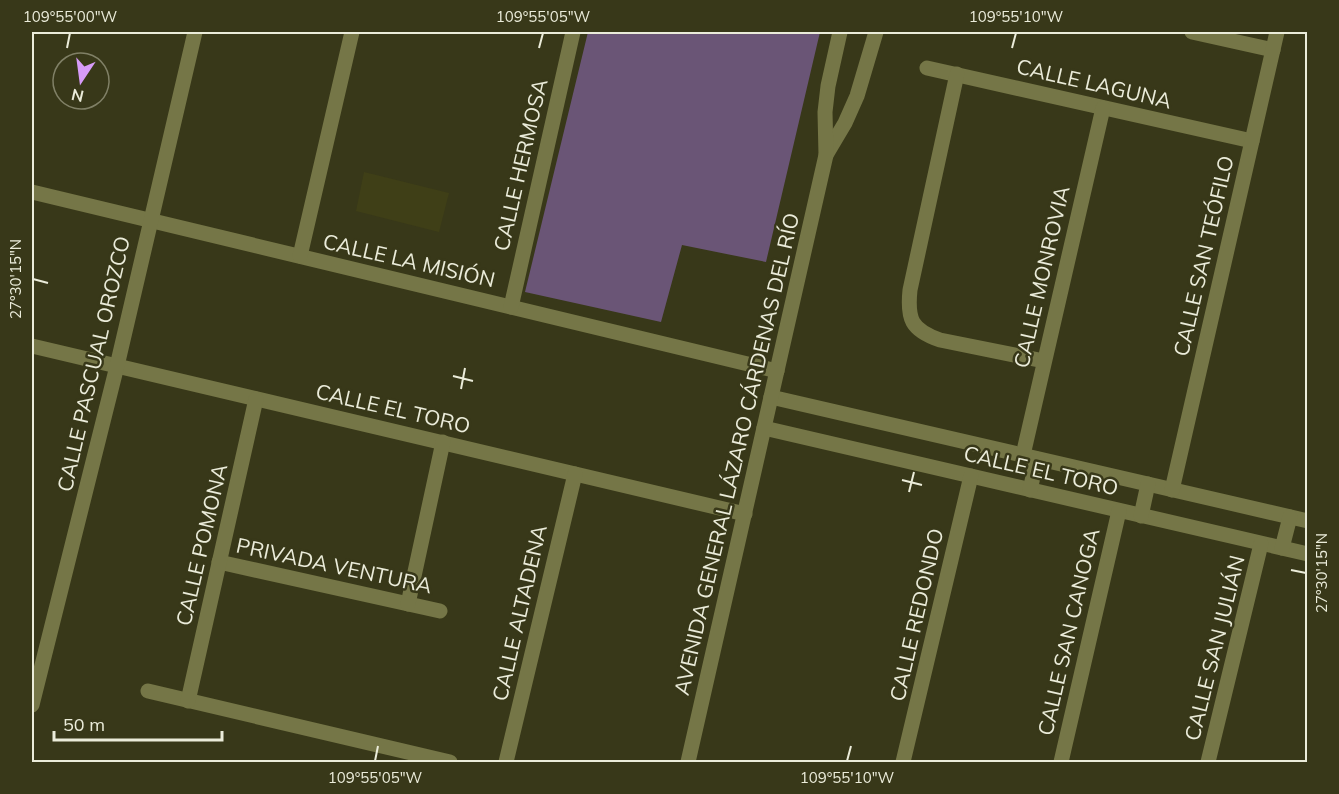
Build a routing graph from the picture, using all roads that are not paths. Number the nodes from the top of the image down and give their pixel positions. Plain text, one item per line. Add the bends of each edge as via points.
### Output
1 (195, 32) edge
2 (352, 32) edge
3 (573, 32) edge
4 (840, 32) edge
5 (876, 32) edge
6 (1192, 32) edge
7 (1277, 32) edge
8 (1273, 50) junction
9 (927, 68) dead end
10 (957, 74) junction
11 (1103, 108) junction
12 (1252, 141) junction
13 (826, 155) junction
14 (32, 192) edge
15 (150, 220) junction
16 (300, 256) junction
17 (511, 307) junction
18 (32, 346) edge
19 (1044, 361) junction
20 (117, 366) junction
21 (777, 371) junction
22 (771, 397) junction
23 (256, 399) junction
24 (764, 428) junction
25 (443, 442) junction
26 (1030, 457) junction
27 (575, 474) junction
28 (970, 476) junction
29 (1148, 484) junction
30 (1030, 490) junction
31 (1172, 490) junction
32 (1119, 511) junction
33 (745, 514) junction
34 (1140, 516) junction
35 (1290, 518) junction
36 (1308, 521) edge
37 (1261, 544) junction
38 (1282, 548) junction
39 (1308, 554) edge
40 (219, 562) junction
41 (408, 604) junction
42 (440, 611) dead end
43 (148, 692) dead end
44 (188, 701) junction
45 (32, 705) edge
46 (450, 762) edge
47 (506, 762) edge
48 (688, 762) edge
49 (903, 762) edge
50 (1061, 762) edge
51 (1208, 762) edge

1 - 15 street, CALLE PASCUAL OROZCO
2 - 16 street
3 - 17 street, CALLE HERMOSA
4 - 13 street, AVENIDA GENERAL LÁZARO CÁRDENAS DEL RÍO via 825,112
5 - 13 street, AVENIDA GENERAL LÁZARO CÁRDENAS DEL RÍO via 857,96
6 - 8 street
7 - 8 street, CALLE SAN TEÓFILO
8 - 12 street, CALLE SAN TEÓFILO
9 - 10 street, CALLE LAGUNA
10 - 11 street, CALLE LAGUNA
10 - 19 street via 910,290 910,319 917,329 933,338
11 - 12 street, CALLE LAGUNA
11 - 19 street, CALLE MONROVIA
12 - 31 street, CALLE SAN TEÓFILO
13 - 21 street, AVENIDA GENERAL LÁZARO CÁRDENAS DEL RÍO
14 - 15 street, CALLE LA MISIÓN
15 - 16 street, CALLE LA MISIÓN
15 - 20 street, CALLE PASCUAL OROZCO
16 - 17 street, CALLE LA MISIÓN
17 - 21 street, CALLE LA MISIÓN
18 - 20 street, CALLE EL TORO
19 - 26 street, CALLE MONROVIA
20 - 23 street, CALLE EL TORO
20 - 45 street, CALLE PASCUAL OROZCO
21 - 22 street, AVENIDA GENERAL LÁZARO CÁRDENAS DEL RÍO
22 - 24 street, AVENIDA GENERAL LÁZARO CÁRDENAS DEL RÍO
22 - 26 street, CALLE EL TORO
23 - 25 street, CALLE EL TORO
23 - 40 street, CALLE POMONA
24 - 28 street, CALLE EL TORO
24 - 33 street, AVENIDA GENERAL LÁZARO CÁRDENAS DEL RÍO
25 - 27 street, CALLE EL TORO
25 - 41 street
26 - 29 street, CALLE EL TORO
26 - 30 street, CALLE MONROVIA
27 - 33 street, CALLE EL TORO
27 - 47 street, CALLE ALTADENA
28 - 30 street, CALLE EL TORO
28 - 49 street, CALLE REDONDO
29 - 31 street, CALLE EL TORO
29 - 34 street
30 - 32 street, CALLE EL TORO
31 - 35 street, CALLE EL TORO
32 - 34 street, CALLE EL TORO
32 - 50 street, CALLE SAN CANOGA
33 - 48 street, AVENIDA GENERAL LÁZARO CÁRDENAS DEL RÍO
34 - 37 street, CALLE EL TORO
35 - 36 street, CALLE EL TORO
35 - 38 street
37 - 38 street, CALLE EL TORO
37 - 51 street, CALLE SAN JULIÁN
38 - 39 street, CALLE EL TORO
40 - 41 street, PRIVADA VENTURA
40 - 44 street, CALLE POMONA
41 - 42 street, PRIVADA VENTURA
43 - 44 street
44 - 46 street

